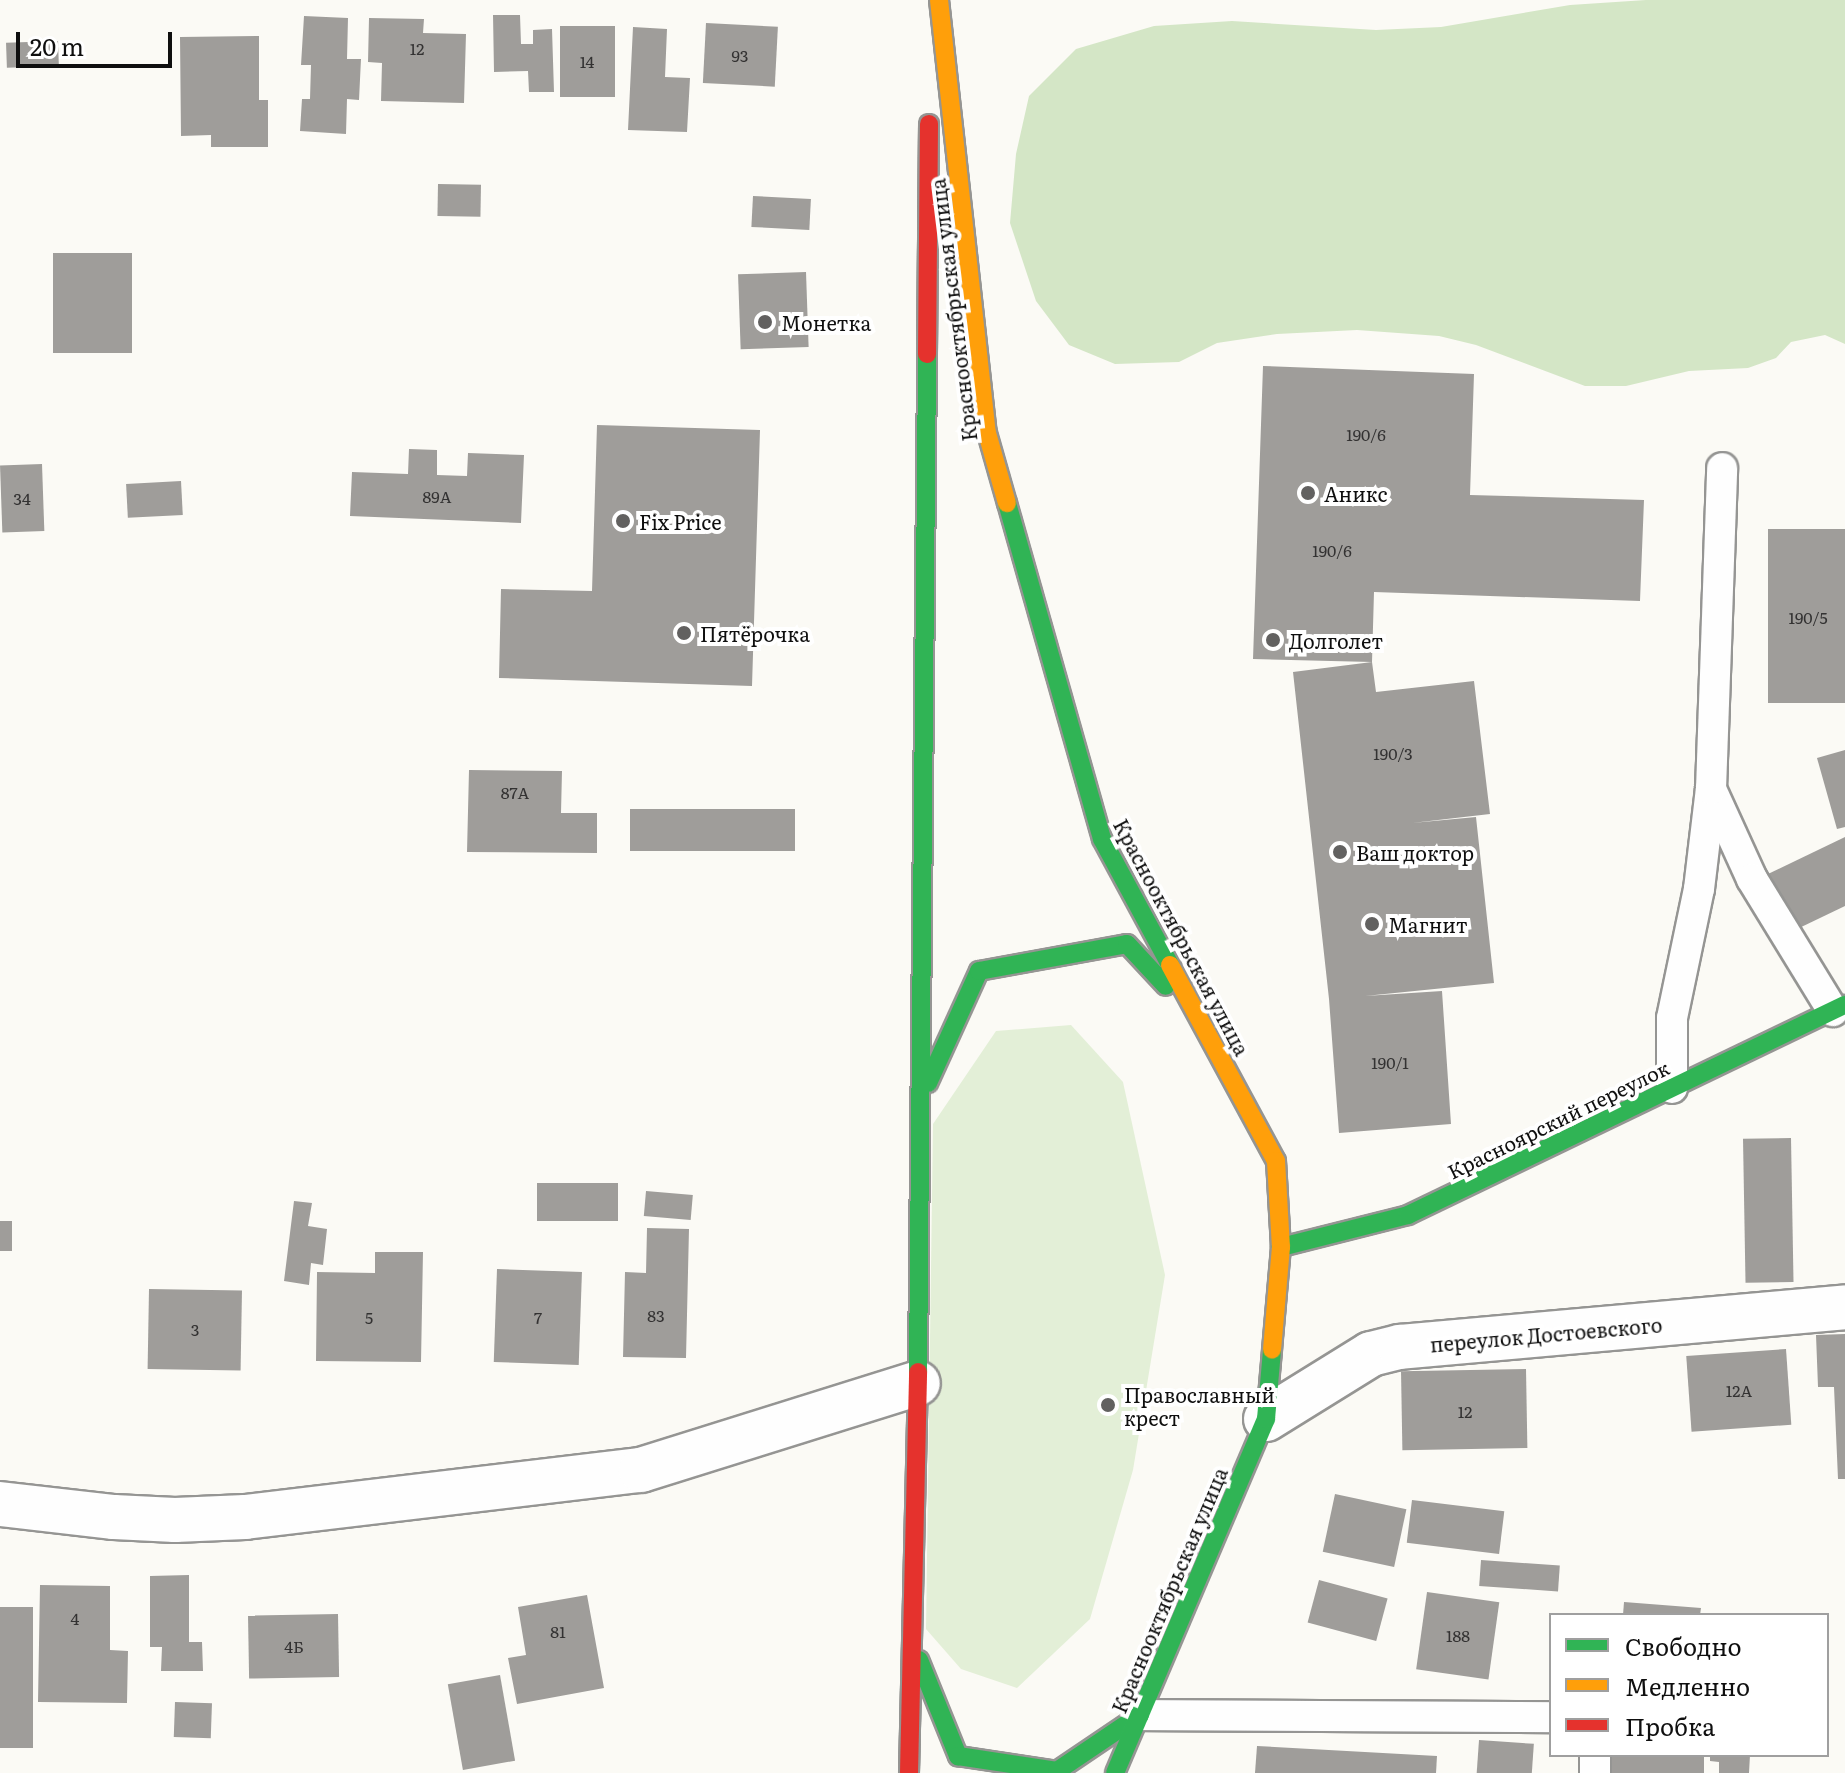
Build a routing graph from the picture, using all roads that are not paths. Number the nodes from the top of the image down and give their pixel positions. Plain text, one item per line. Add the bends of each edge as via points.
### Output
1 (930, 0) edge
2 (939, 0) edge
3 (1722, 468) dead end
4 (1711, 789) junction
5 (1839, 1008) edge
6 (1205, 1030) junction
7 (1672, 1088) junction
8 (921, 1098) junction
9 (1281, 1247) junction
10 (1845, 1307) edge
11 (918, 1383) junction
12 (1266, 1419) junction
13 (0, 1504) edge
14 (912, 1643) junction
15 (1140, 1715) junction
16 (1549, 1717) edge
17 (909, 1773) edge
18 (1115, 1773) edge

1 - 8 main road, Краснооктябрьская улица
2 - 6 main road, Краснооктябрьская улица via 987,433 1102,839
3 - 4 lane
4 - 5 lane via 1752,879
4 - 7 lane via 1699,889 1672,1018
5 - 7 main road, Красноярский переулок
6 - 8 main road via 1127,944 979,971
6 - 9 main road, Краснооктябрьская улица via 1276,1161
7 - 9 main road, Красноярский переулок via 1408,1215
8 - 11 main road, Краснооктябрьская улица
9 - 12 main road, Краснооктябрьская улица
10 - 12 street, переулок Достоевского via 1400,1347 1371,1354
11 - 13 street via 641,1470 245,1517 129,1518
11 - 14 main road, Краснооктябрьская улица
12 - 15 main road, Краснооктябрьская улица
14 - 15 main road via 958,1756 1057,1771
14 - 17 main road, Краснооктябрьская улица
15 - 16 lane
15 - 18 main road, Краснооктябрьская улица

